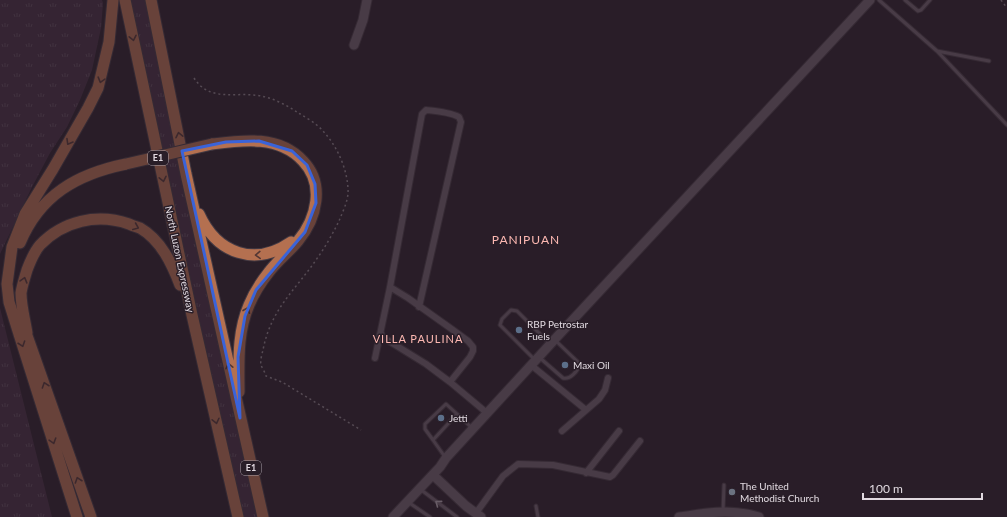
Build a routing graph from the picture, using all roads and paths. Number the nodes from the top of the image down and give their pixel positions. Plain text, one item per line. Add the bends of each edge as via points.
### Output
1 (113, 0) edge
2 (125, 0) edge
3 (151, 0) edge
4 (367, 0) edge
5 (870, 0) edge
6 (879, 0) edge
7 (905, 0) edge
8 (930, 0) edge
9 (1001, 0) edge
10 (1007, 8) edge
11 (354, 45) dead end
12 (937, 51) junction
13 (989, 61) dead end
14 (1007, 125) edge
15 (186, 174) junction
16 (305, 232) junction
17 (12, 282) junction
18 (390, 287) junction
19 (419, 307) junction
20 (12, 311) junction
21 (192, 315) junction
22 (27, 332) junction
23 (381, 333) junction
24 (553, 342) junction
25 (375, 358) dead end
26 (535, 361) junction
27 (608, 378) dead end
28 (450, 382) junction
29 (586, 410) junction
30 (487, 413) junction
31 (457, 414) junction
32 (240, 418) junction
33 (473, 429) junction
34 (562, 431) dead end
35 (619, 431) dead end
36 (433, 440) junction
37 (640, 441) dead end
38 (446, 458) junction
39 (586, 473) junction
40 (433, 475) junction
41 (724, 485) dead end
42 (420, 490) junction
43 (407, 501) junction
44 (536, 506) dead end
45 (723, 512) junction
46 (478, 515) edge
47 (708, 515) edge
48 (77, 517) edge
49 (91, 517) edge
50 (238, 517) edge
51 (263, 517) edge
52 (393, 517) edge
53 (430, 517) edge
54 (457, 517) edge
55 (538, 517) edge
56 (679, 517) edge
57 (759, 517) edge

1 -> 20 highway via 109,42 98,88 25,214 12,247 7,284
2 -> 21 highway, North Luzon Expressway / E1
15 -> 3 highway, E1
4 - 11 main road
5 - 24 main road
6 - 12 lane
7 - 8 lane via 918,11
9 - 10 path
12 - 13 lane
12 - 14 lane
16 -> 15 highway via 272,253 250,255 230,250 215,239 205,226
32 -> 15 highway, E1
16 - 17 highway, bridge via 313,214 317,193 312,174 300,158 292,151 270,142 249,140 212,144 95,172 80,178 53,196 32,221 20,245
32 -> 16 highway via 238,357 245,316 256,290
17 - 20 highway
17 - 22 highway via 17,307
18 - 19 street
18 - 19 street via 422,114 426,110 454,114 461,122
18 - 23 street
19 - 28 street via 473,347 470,357
20 -> 48 highway
22 -> 21 highway via 21,294 25,275 39,246 74,222 98,218 140,228 157,242 169,260
21 -> 50 highway, North Luzon Expressway / E1
49 -> 22 highway
23 - 25 street
23 - 28 street via 384,338
24 - 26 main road
24 - 26 lane via 580,364 570,378 563,378
24 - 26 lane via 517,311 511,310 502,319 500,325
26 - 29 street
26 - 30 main road
27 - 29 street via 603,394
28 - 30 street
29 - 34 street
30 - 33 main road
31 - 33 lane
31 - 36 lane
31 - 36 lane via 446,404 425,424 425,429
32 - 51 highway, E1
33 - 38 main road
35 - 39 street
36 - 38 lane
37 - 39 street via 610,477
38 - 40 main road
39 - 46 street via 553,466 518,464 503,476
40 - 42 main road
40 - 46 main road
41 - 45 lane
42 - 43 main road
54 -> 42 lane
43 - 52 main road
43 - 53 lane
44 - 55 lane
45 - 47 main road
45 - 57 main road via 746,513
47 - 56 main road

